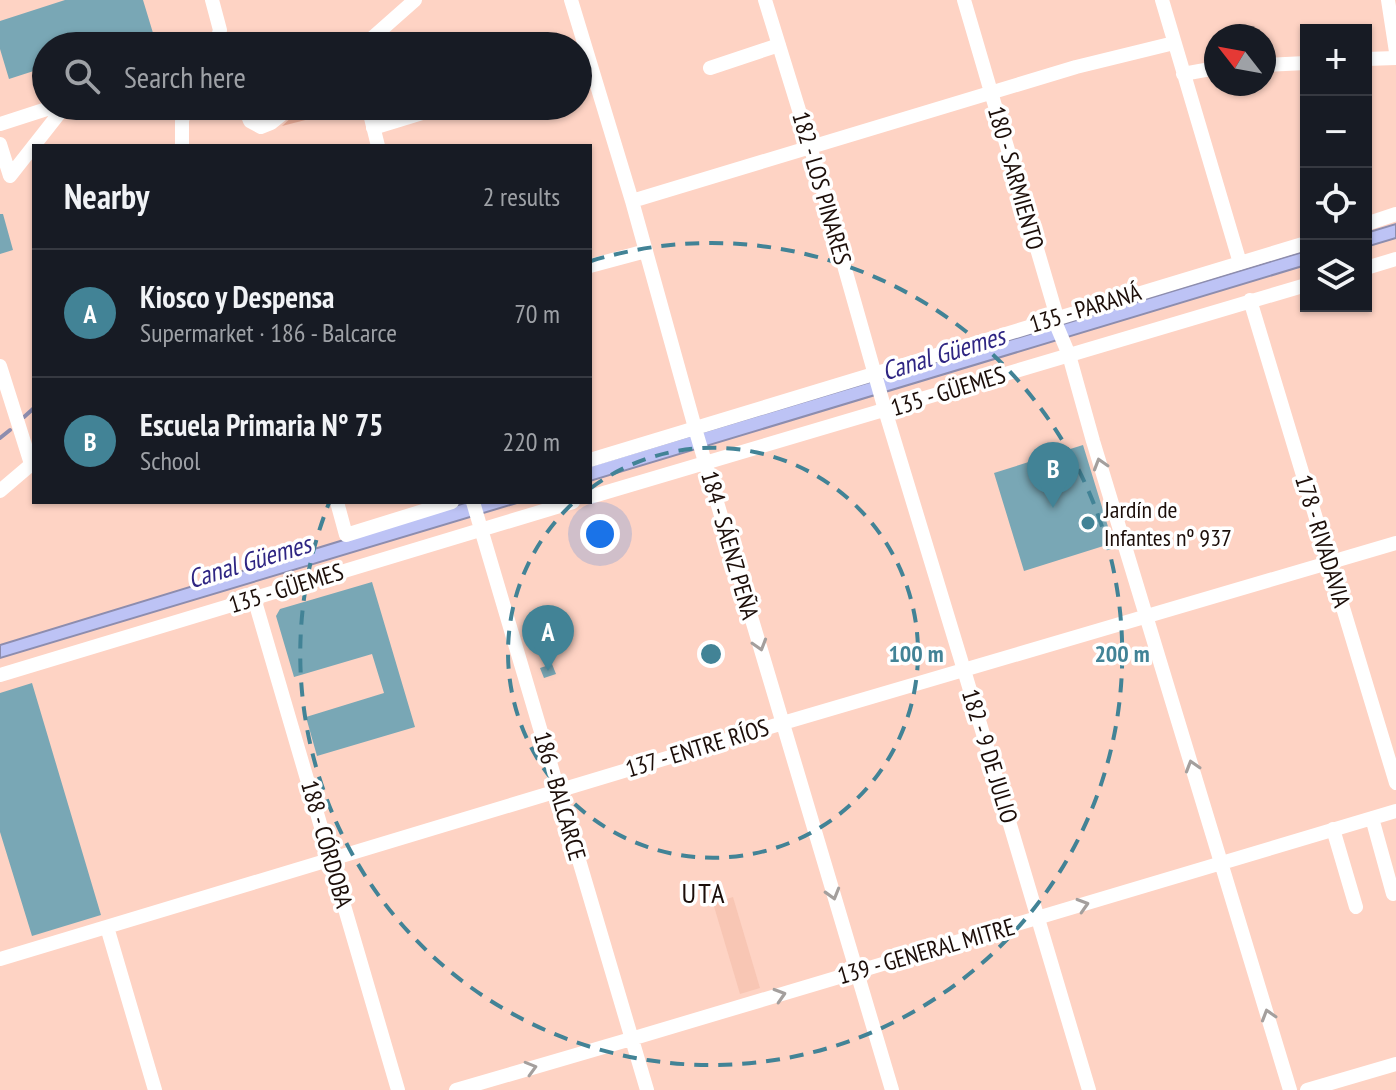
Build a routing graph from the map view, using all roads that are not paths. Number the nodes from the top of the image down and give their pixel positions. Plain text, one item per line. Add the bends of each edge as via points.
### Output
1 (212, 0) edge
2 (415, 0) edge
3 (571, 0) edge
4 (765, 0) edge
5 (964, 0) edge
6 (1162, 0) edge
7 (1388, 0) edge
8 (219, 32) edge
9 (379, 32) edge
10 (577, 32) edge
11 (1174, 43) junction
12 (779, 45) junction
13 (1396, 55) edge
14 (1372, 58) edge
15 (1300, 63) edge
16 (1276, 64) edge
17 (710, 68) dead end
18 (1204, 70) edge
19 (1183, 74) junction
20 (592, 89) edge
21 (992, 93) junction
22 (32, 114) edge
23 (54, 120) edge
24 (182, 120) edge
25 (252, 120) edge
26 (274, 120) edge
27 (371, 120) edge
28 (399, 120) edge
29 (0, 124) edge
30 (373, 128) junction
31 (0, 144) edge
32 (35, 144) edge
33 (182, 144) edge
34 (377, 144) edge
35 (32, 148) edge
36 (811, 149) junction
37 (632, 201) junction
38 (1396, 214) edge
39 (1372, 222) edge
40 (1300, 245) edge
41 (646, 251) junction
42 (1396, 259) edge
43 (1240, 263) junction
44 (592, 265) edge
45 (1372, 266) edge
46 (1300, 287) edge
47 (1250, 300) junction
48 (1056, 320) junction
49 (1067, 350) junction
50 (0, 366) edge
51 (876, 375) junction
52 (884, 407) junction
53 (697, 432) junction
54 (704, 458) junction
55 (592, 459) edge
56 (32, 463) edge
57 (0, 491) edge
58 (592, 496) edge
59 (338, 504) edge
60 (446, 504) edge
61 (474, 504) edge
62 (565, 504) edge
63 (480, 526) junction
64 (1396, 543) edge
65 (1329, 562) junction
66 (254, 598) junction
67 (1146, 615) junction
68 (964, 670) junction
69 (0, 675) edge
70 (783, 723) junction
71 (1396, 783) edge
72 (558, 790) junction
73 (1396, 811) edge
74 (1372, 818) junction
75 (1333, 829) junction
76 (331, 858) junction
77 (1222, 862) junction
78 (1393, 894) dead end
79 (1356, 907) dead end
80 (1038, 919) junction
81 (107, 927) junction
82 (0, 959) edge
83 (856, 972) junction
84 (631, 1039) junction
85 (1396, 1064) edge
86 (155, 1090) edge
87 (398, 1090) edge
88 (456, 1090) edge
89 (647, 1090) edge
90 (892, 1090) edge
91 (1089, 1090) edge
92 (1290, 1090) edge
93 (1307, 1090) edge

1 - 8 street
2 - 9 street
3 - 10 street, 184 - SÁENZ PEÑA
4 - 12 street, 182 - LOS PINARES
5 - 21 street, 180 - SARMIENTO
6 - 11 street
7 - 13 street
11 - 19 street
11 - 21 street
12 - 17 street
12 - 36 street, 182 - LOS PINARES
13 - 14 street
15 - 16 street
18 - 19 street
19 - 43 street
20 - 37 street, 184 - SÁENZ PEÑA
21 - 36 street
21 - 48 street, 180 - SARMIENTO
22 - 29 street
23 - 32 street
24 - 33 street
25 - 26 street via 266,126
27 - 30 street
28 - 30 street
30 - 34 street
31 - 35 street via 10,176
36 - 37 street
36 - 51 street, 182 - LOS PINARES
37 - 41 street, 184 - SÁENZ PEÑA
38 - 39 street
40 - 43 street, 135 - PARANÁ
41 - 44 street
41 - 53 street, 184 - SÁENZ PEÑA
42 - 45 street
43 - 48 street, 135 - PARANÁ
46 - 47 street, 135 - GÜEMES
47 - 49 street, 135 - GÜEMES via 1151,332
47 - 65 street, 178 - RIVADAVIA
48 - 49 street, 180 - SARMIENTO
48 - 51 street, 135 - PARANÁ
49 - 52 street, 135 - GÜEMES
67 -> 49 street, 180 - SARMIENTO
50 - 56 street
51 - 52 street, 182 - 9 DE JULIO
51 - 53 street, 135 - PARANÁ
52 - 54 street, 135 - GÜEMES
52 - 68 street, 182 - 9 DE JULIO
53 - 54 street, 184 - SÁENZ PEÑA
53 - 55 street, 135 - PARANÁ
54 - 58 street, 135 - GÜEMES
54 -> 70 street, 184 - SÁENZ PEÑA
56 - 57 street
59 - 60 street via 346,535
61 - 63 street, 186 - BALCARCE
62 - 63 street, 135 - GÜEMES
63 - 66 street, 135 - GÜEMES
63 - 72 street, 186 - BALCARCE
64 - 65 street, 137 - ENTRE RÍOS
65 - 67 street, 137 - ENTRE RÍOS
65 - 71 street, 178 - RIVADAVIA
66 - 69 street, 135 - GÜEMES
66 - 76 street, 188 - CÓRDOBA
67 - 68 street, 137 - ENTRE RÍOS
77 -> 67 street, 180 - SARMIENTO
68 - 70 street, 137 - ENTRE RÍOS
68 - 80 street, 182 - 9 DE JULIO
70 - 72 street, 137 - ENTRE RÍOS
70 -> 83 street, 184 - SÁENZ PEÑA
72 - 76 street, 137 - ENTRE RÍOS
72 - 84 street, 186 - BALCARCE
73 - 74 street, 139 - GENERAL MITRE
74 - 75 street, 139 - GENERAL MITRE
74 - 78 street
75 - 77 street, 139 - GENERAL MITRE
75 - 79 street
76 - 81 street, 137 - ENTRE RÍOS
76 - 87 street, 188 - CÓRDOBA
80 -> 77 street, 139 - GENERAL MITRE
92 -> 77 street, 180 - SARMIENTO
80 - 83 street, 139 - GENERAL MITRE
80 - 91 street, 182 - 9 DE JULIO
81 - 82 street, 137 - ENTRE RÍOS
81 - 86 street
84 -> 83 street, 139 - GENERAL MITRE
83 - 90 street, 184 - SÁENZ PEÑA
88 -> 84 street, 139 - GENERAL MITRE
84 - 89 street, 186 - BALCARCE
85 - 93 street

